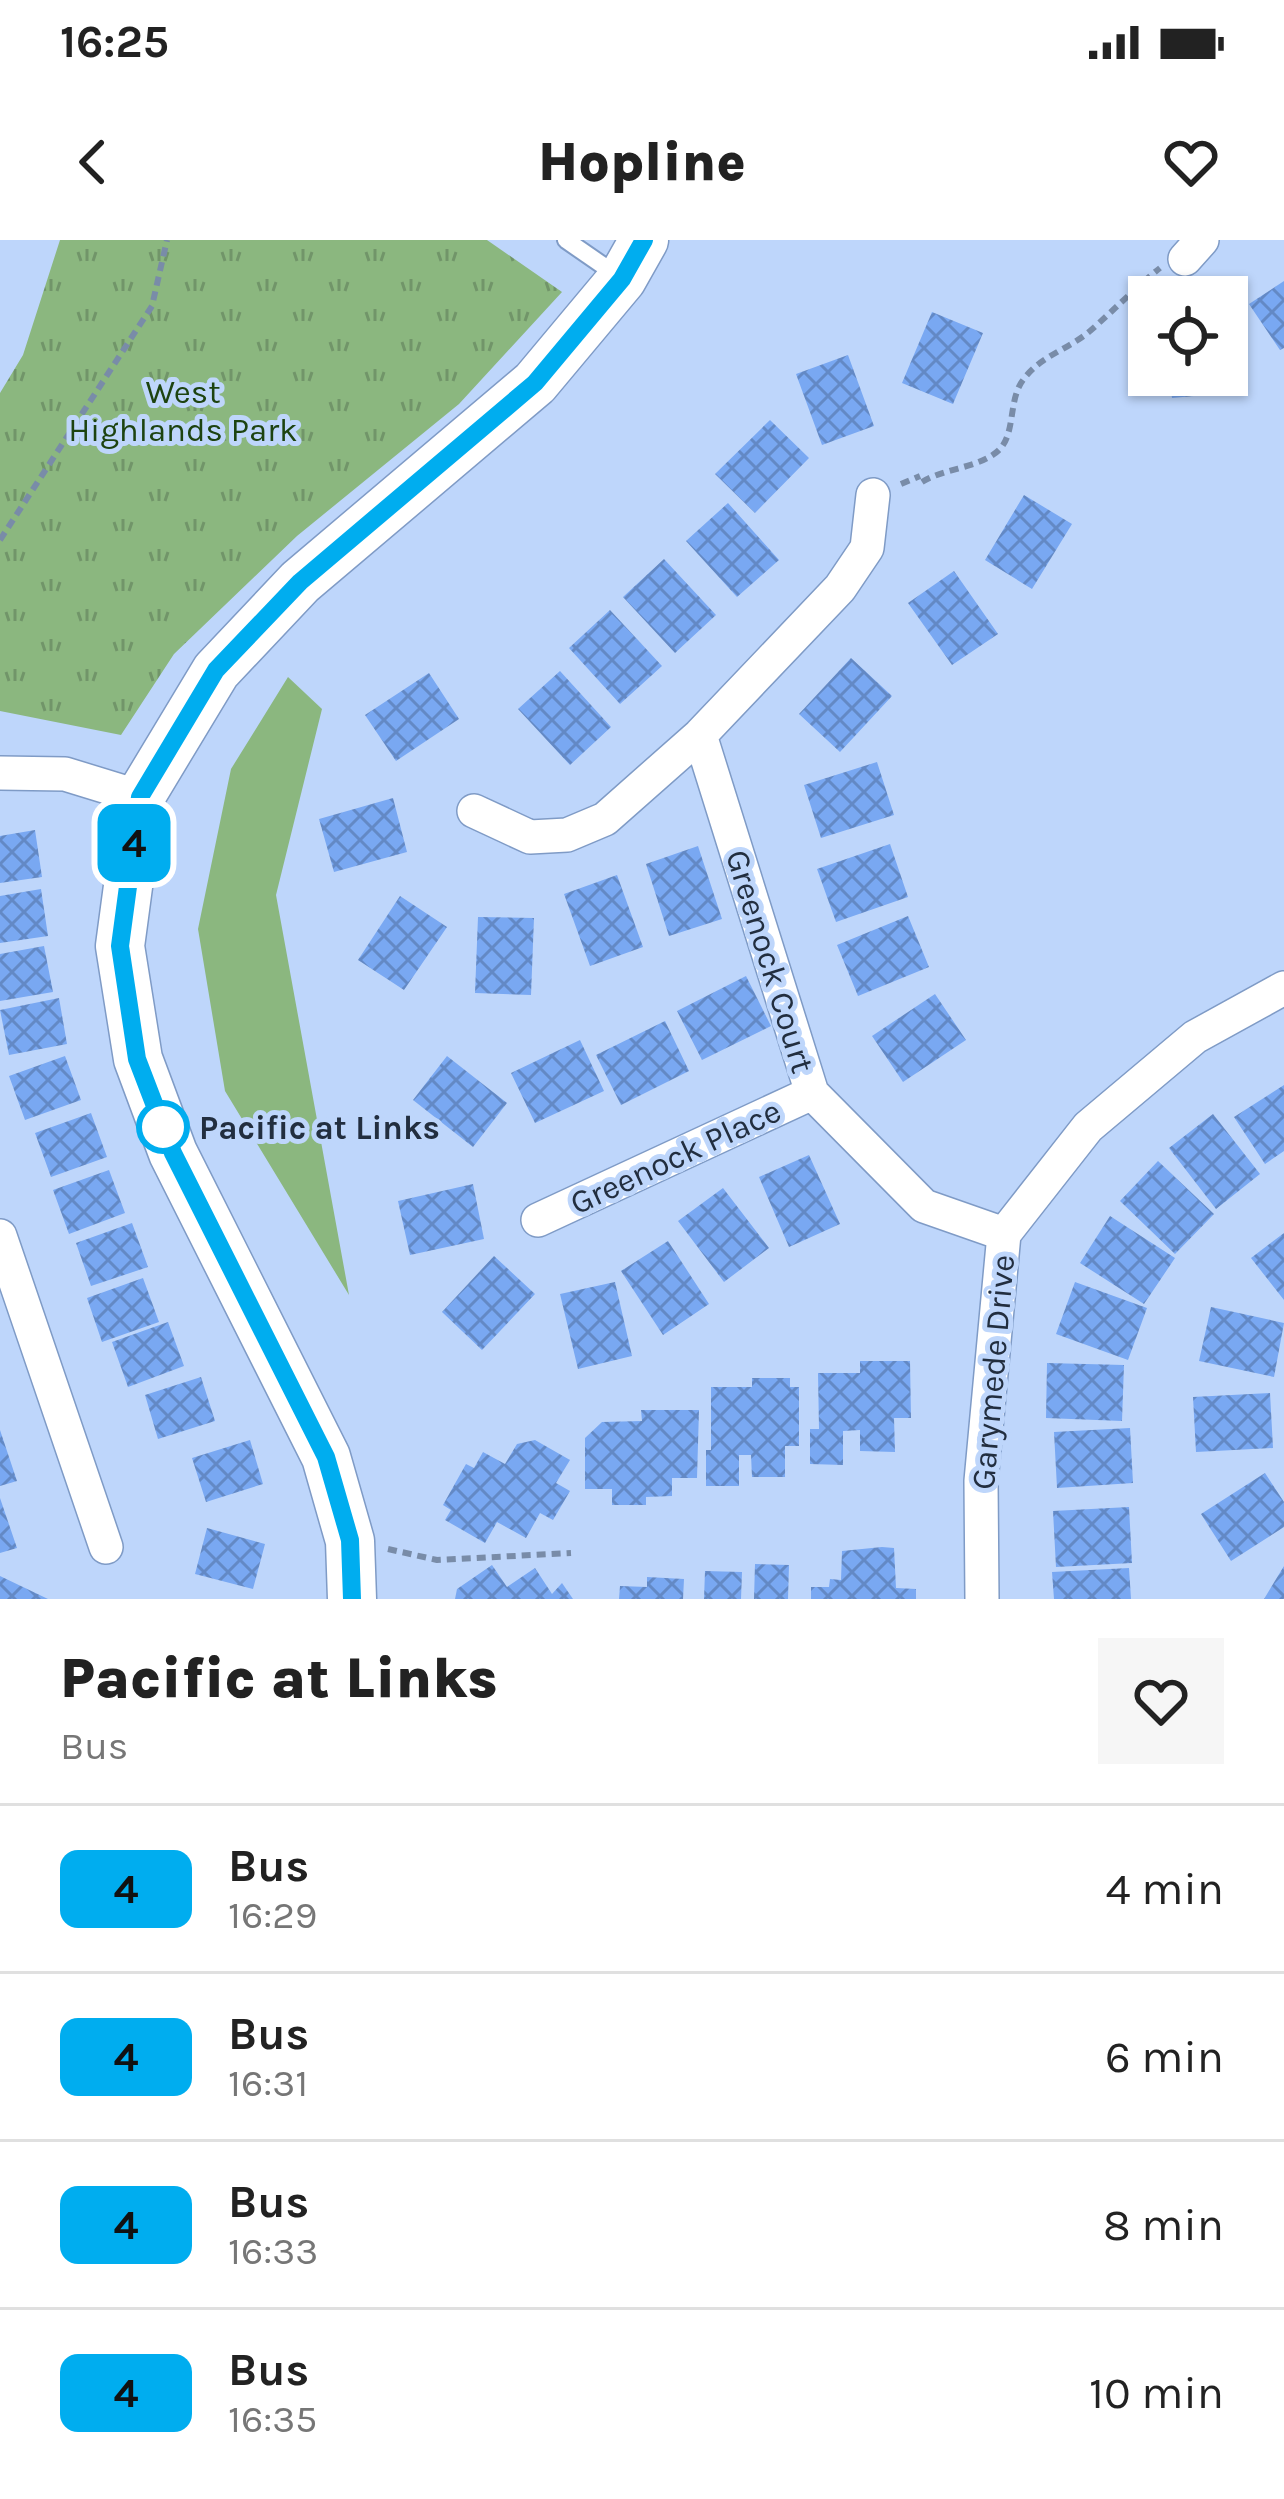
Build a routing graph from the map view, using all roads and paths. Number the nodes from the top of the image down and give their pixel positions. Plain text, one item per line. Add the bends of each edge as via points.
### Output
1 (167, 240) edge
2 (566, 240) edge
3 (1183, 255) edge
4 (633, 259) edge
5 (922, 482) dead end
6 (873, 495) dead end
7 (0, 541) edge
8 (700, 735) junction
9 (0, 772) edge
10 (140, 797) junction
11 (474, 811) dead end
12 (1284, 988) edge
13 (812, 1093) junction
14 (538, 1220) dead end
15 (1004, 1234) junction
16 (0, 1236) edge
17 (350, 1540) junction
18 (106, 1547) dead end
19 (571, 1552) dead end
20 (352, 1599) edge
21 (982, 1599) edge

1 - 7 path via 152,306
2 - 4 lane
3 - 5 path via 1022,381 994,455
4 - 10 main road via 535,383 300,582 216,670
6 - 8 street via 867,548 853,570
8 - 11 street via 605,819 567,835 530,837
8 - 13 street, Greenock Court
9 - 10 street via 65,774
10 - 17 main road via 120,946 137,1059 173,1153 326,1457
12 - 15 street, Garymede Drive via 1195,1037 1088,1127
13 - 14 street, Greenock Place
13 - 15 street, Greenock Court via 924,1206
15 - 21 street, Garymede Drive via 981,1481
16 - 18 street
17 - 19 path via 437,1560
17 - 20 main road

